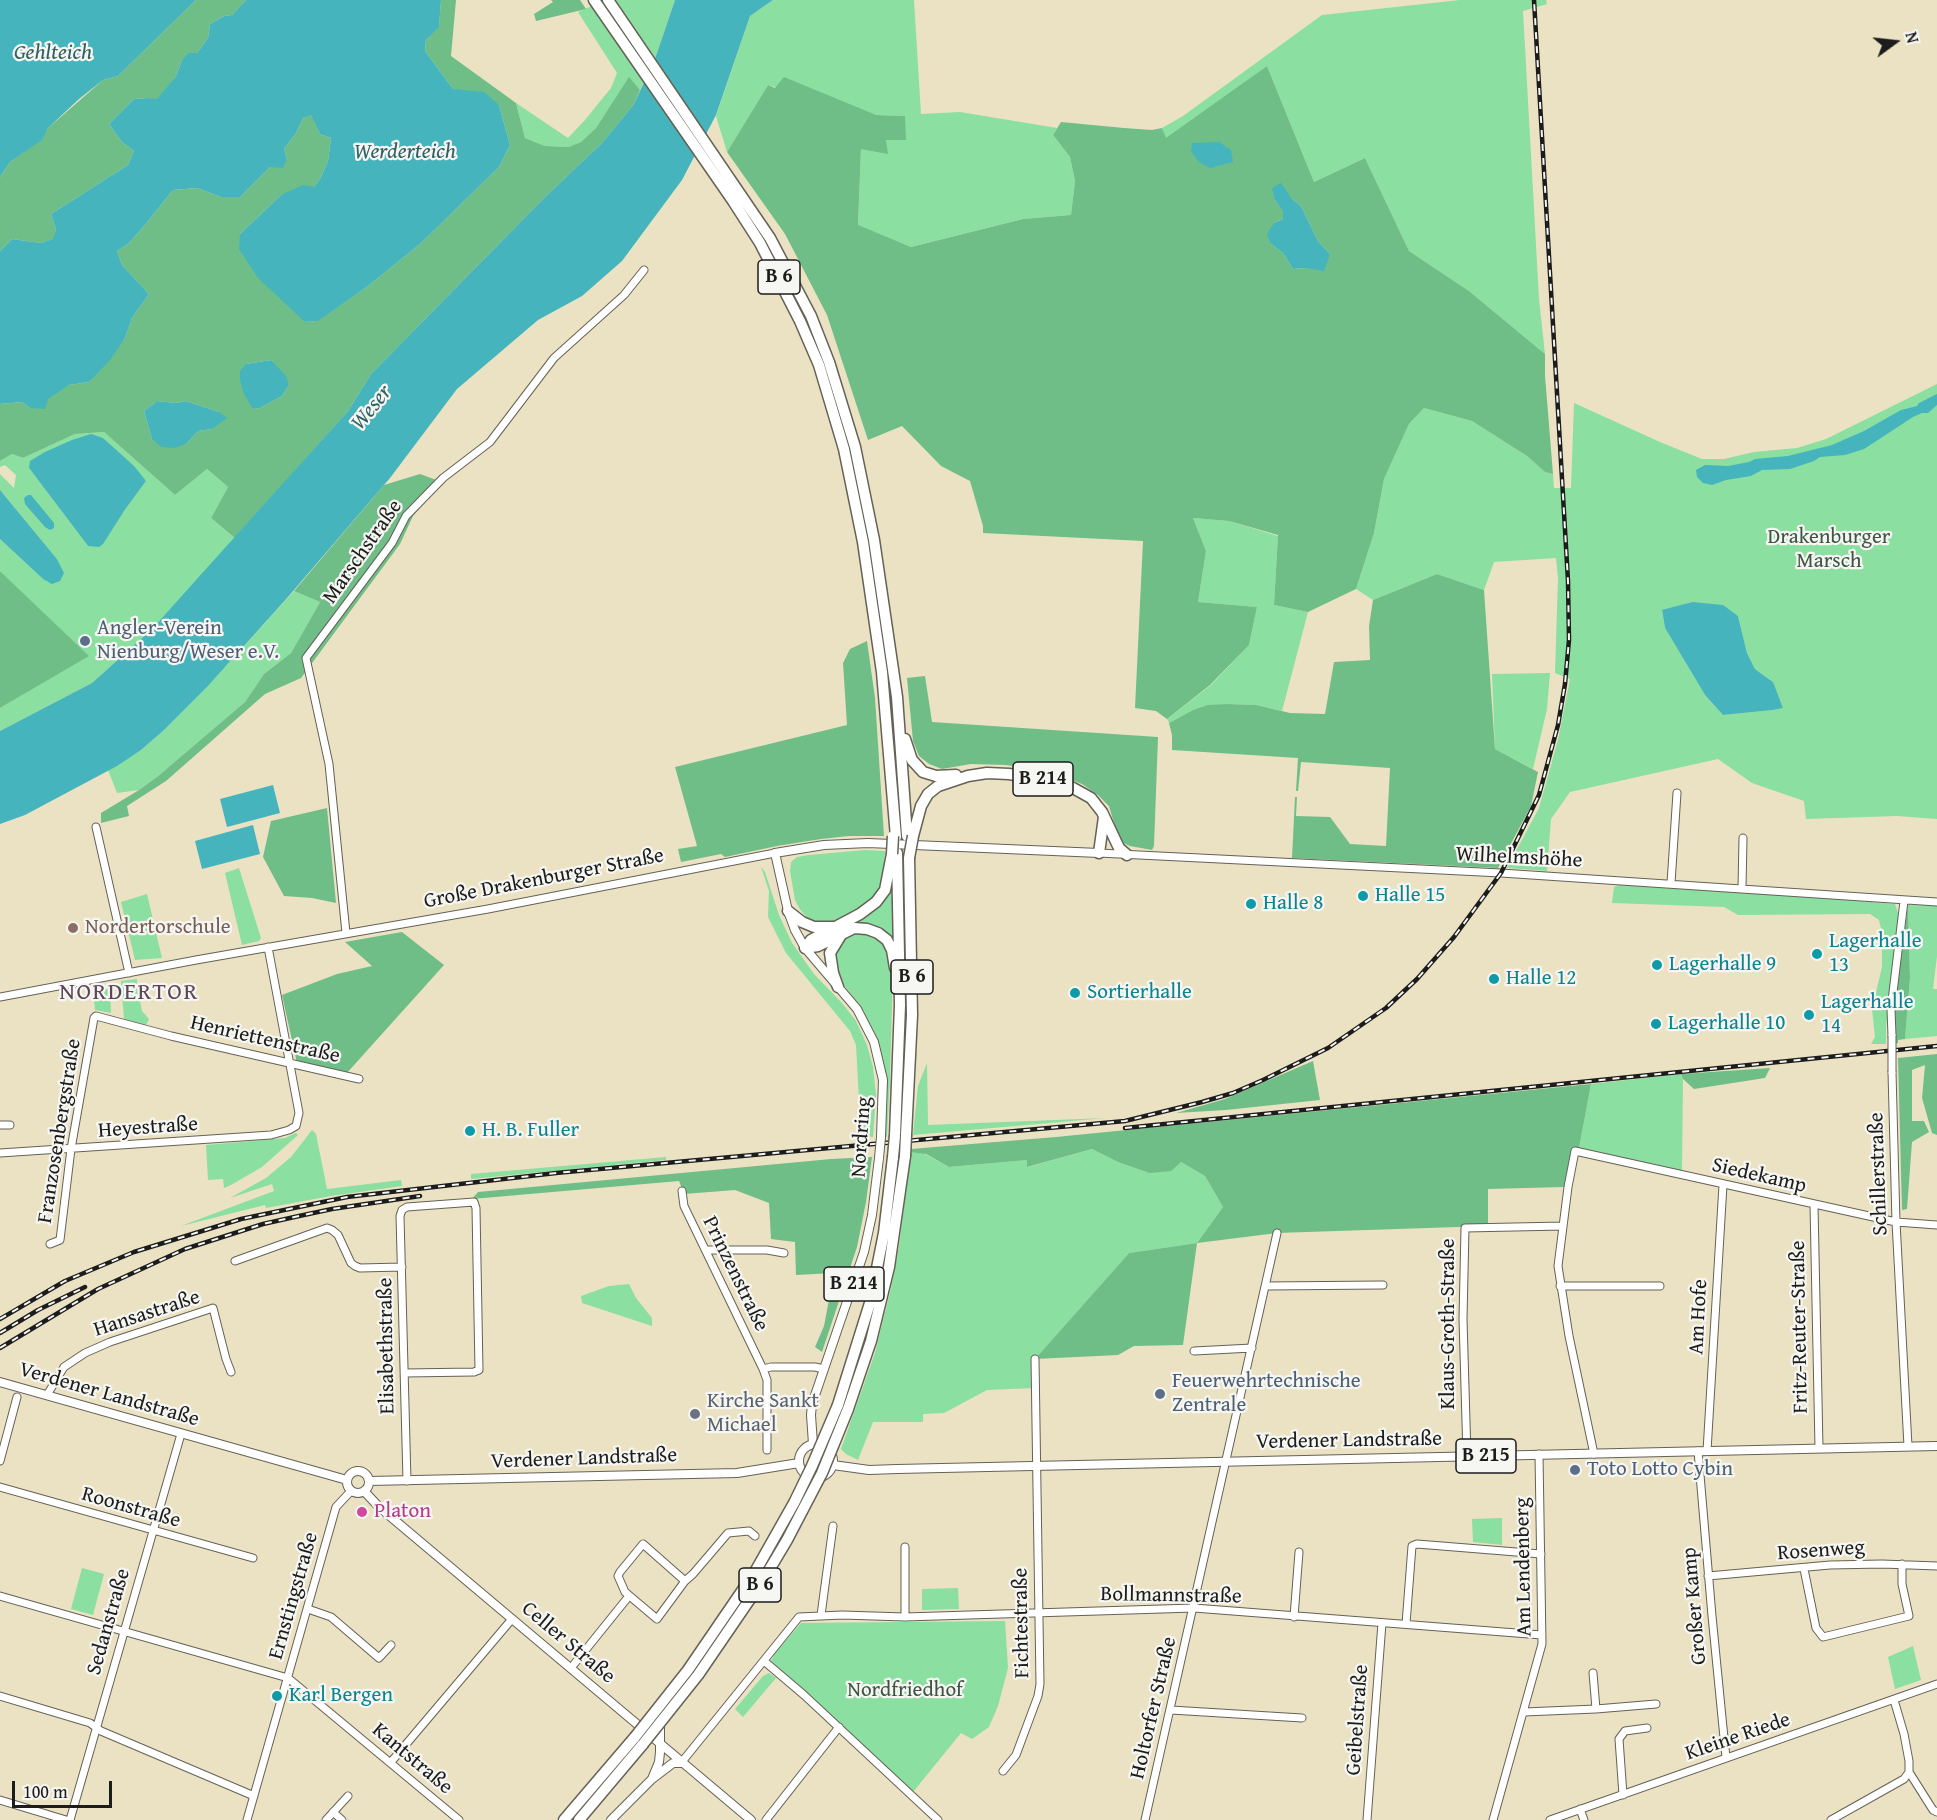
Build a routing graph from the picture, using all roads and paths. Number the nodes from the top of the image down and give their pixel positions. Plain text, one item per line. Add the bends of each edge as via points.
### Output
1 (594, 0) edge
2 (608, 0) edge
3 (644, 270) dead end
4 (897, 696) joint
5 (897, 733) junction
6 (968, 776) junction
7 (1677, 793) dead end
8 (1104, 817) junction
9 (96, 827) dead end
10 (902, 836) junction
11 (1743, 838) dead end
12 (775, 853) junction
13 (1099, 853) junction
14 (895, 854) junction
15 (1127, 855) junction
16 (1671, 883) junction
17 (1742, 888) junction
18 (1904, 901) junction
19 (1937, 902) edge
20 (788, 911) junction
21 (839, 930) junction
22 (346, 933) junction
23 (268, 947) junction
24 (805, 948) junction
25 (129, 973) junction
26 (838, 987) junction
27 (0, 997) edge
28 (900, 1005) junction
29 (94, 1018) joint
30 (289, 1061) junction
31 (359, 1079) dead end
32 (0, 1125) edge
33 (10, 1125) dead end
34 (901, 1135) junction
35 (70, 1149) junction
36 (0, 1153) edge
37 (1723, 1185) junction
38 (682, 1191) dead end
39 (1814, 1205) junction
40 (1896, 1224) junction
41 (1937, 1224) edge
42 (1563, 1226) junction
43 (1277, 1233) dead end
44 (50, 1244) dead end
45 (706, 1250) junction
46 (784, 1254) dead end
47 (235, 1261) dead end
48 (402, 1267) junction
49 (1383, 1285) dead end
50 (1266, 1286) junction
51 (1560, 1286) junction
52 (1660, 1286) dead end
53 (1252, 1348) junction
54 (1194, 1351) dead end
55 (1035, 1359) dead end
56 (764, 1369) junction
57 (824, 1369) junction
58 (231, 1372) dead end
59 (405, 1373) junction
60 (0, 1382) edge
61 (47, 1395) junction
62 (17, 1397) dead end
63 (843, 1407) junction
64 (180, 1434) junction
65 (813, 1444) junction
66 (1908, 1446) junction
67 (1937, 1446) edge
68 (1819, 1448) junction
69 (767, 1450) dead end
70 (1703, 1451) junction
71 (1594, 1454) junction
72 (1539, 1455) junction
73 (1467, 1456) junction
74 (0, 1461) edge
75 (1225, 1462) junction
76 (799, 1463) junction
77 (833, 1466) junction
78 (1037, 1466) junction
79 (812, 1479) junction
80 (347, 1480) junction
81 (369, 1481) junction
82 (407, 1481) junction
83 (0, 1487) edge
84 (351, 1491) junction
85 (364, 1491) junction
86 (833, 1526) dead end
87 (152, 1531) junction
88 (755, 1536) dead end
89 (905, 1547) dead end
90 (1299, 1552) dead end
91 (1540, 1554) junction
92 (252, 1558) dead end
93 (1902, 1564) junction
94 (1937, 1566) edge
95 (1804, 1569) junction
96 (1708, 1576) junction
97 (685, 1581) junction
98 (0, 1596) edge
99 (629, 1596) junction
100 (1194, 1608) junction
101 (308, 1609) junction
102 (1039, 1612) junction
103 (821, 1615) junction
104 (905, 1617) junction
105 (1294, 1617) junction
106 (512, 1619) junction
107 (1382, 1623) junction
108 (1406, 1624) junction
109 (124, 1630) junction
110 (1542, 1635) junction
111 (391, 1645) dead end
112 (764, 1661) junction
113 (571, 1668) junction
114 (1593, 1673) dead end
115 (288, 1678) junction
116 (1937, 1684) edge
117 (0, 1696) edge
118 (1894, 1700) junction
119 (1656, 1704) dead end
120 (1596, 1709) junction
121 (1171, 1710) junction
122 (1524, 1712) junction
123 (1302, 1718) dead end
124 (96, 1727) junction
125 (839, 1727) junction
126 (1647, 1728) dead end
127 (639, 1741) junction
128 (660, 1744) junction
129 (1726, 1758) junction
130 (391, 1762) junction
131 (681, 1763) junction
132 (1003, 1772) dead end
133 (1909, 1772) junction
134 (652, 1779) junction
135 (1623, 1795) junction
136 (254, 1796) junction
137 (348, 1796) dead end
138 (0, 1800) edge
139 (1580, 1809) junction
140 (333, 1812) junction
141 (1937, 1812) edge
142 (63, 1819) edge
143 (247, 1820) edge
144 (326, 1820) edge
145 (342, 1820) edge
146 (459, 1820) edge
147 (564, 1820) edge
148 (579, 1820) edge
149 (611, 1820) edge
150 (751, 1820) edge
151 (766, 1820) edge
152 (938, 1820) edge
153 (1145, 1820) edge
154 (1367, 1820) edge
155 (1493, 1820) edge
156 (1550, 1820) edge
157 (1584, 1820) edge
158 (1832, 1820) edge

1 - 5 highway, B 6 via 760,243 819,365 854,495
2 - 4 highway, B 6 via 770,238 815,325 855,447 874,540
3 - 22 street, Marschstraße via 624,295 554,358 490,442 443,478 406,516 392,543 306,658 329,764
4 - 5 highway, B 214
5 - 6 highway, B 214 via 923,772
5 - 10 highway, B 6
5 - 10 highway, B 6 via 895,822
6 - 8 highway, B 214 via 1009,774 1054,781 1091,798
6 - 10 highway via 938,786 928,794
7 - 16 street
8 - 13 highway
8 - 15 highway, B 214 via 1114,840
9 - 25 street
10 - 14 highway, B 6, bridge
10 - 34 highway, B 6, bridge via 909,858 912,1015
11 - 17 street
12 - 13 main road, Große Drakenburger Straße via 868,843
12 - 20 main road, Nordring / B 214
12 - 22 street, Große Drakenburger Straße
13 - 15 street, Wilhelmshöhe
14 - 21 highway via 885,890 876,902
14 - 28 highway, B 6
15 - 16 street, Wilhelmshöhe
16 - 17 street, Wilhelmshöhe
17 - 18 street, Wilhelmshöhe
18 - 19 street, Wilhelmshöhe
18 - 40 street, Schillerstraße, bridge via 1892,1009
20 - 21 highway via 814,927
20 - 24 main road, Nordring / B 214
21 - 24 highway, B 6 via 818,946
21 - 26 highway via 830,953
21 - 28 highway, B 6 via 867,929 886,940 894,957
22 - 23 street, Große Drakenburger Straße
23 - 25 street, Große Drakenburger Straße
23 - 30 street
24 - 26 main road, Nordring / B 214
25 - 27 street, Große Drakenburger Straße
26 - 57 main road, Nordring / B 214, bridge via 862,1017 877,1054 883,1080 881,1137 864,1252
28 - 34 highway, B 6
29 - 30 street, Henriettenstraße via 99,1016
29 - 35 street, Franzosenbergstraße
30 - 31 street, Henriettenstraße
30 - 35 street, Heyestraße via 299,1113 296,1126 289,1130 271,1135
32 - 33 street
34 - 63 highway, B 6, bridge via 893,1157 870,1303
34 - 63 highway, B 6, bridge via 905,1156 889,1267 871,1341
35 - 36 street, Heyestraße
35 - 44 street, Franzosenbergstraße via 60,1240
37 - 39 street, Siedekamp
37 - 42 street, Siedekamp via 1575,1151
37 - 70 street, Am Hofe
38 - 45 street, Prinzenstraße via 684,1206
39 - 40 street, Siedekamp
39 - 68 street, Fritz-Reuter-Straße
40 - 41 street, Siedekamp
40 - 66 street, Schillerstraße
42 - 51 street
42 - 73 street, Klaus-Groth-Straße via 1464,1228
43 - 50 street, Holtorfer Straße
45 - 46 street via 767,1250
45 - 56 street, Prinzenstraße
47 - 48 street via 327,1228 338,1235 355,1266
48 - 59 street, Elisabethstraße
48 - 59 street, Elisabethstraße via 402,1210 474,1202 479,1370
49 - 50 street
50 - 53 street, Holtorfer Straße
51 - 52 street
51 - 71 street
53 - 54 street
53 - 75 street, Holtorfer Straße
55 - 78 street, Fichtestraße
56 - 57 street
56 - 69 street, Prinzenstraße
57 - 65 main road, Nordring / B 214 via 812,1404
58 - 61 street, Hansastraße via 213,1308 85,1353 64,1367
59 - 82 street, Elisabethstraße
60 - 61 main road, Verdener Landstraße
61 - 64 main road, Verdener Landstraße
62 - 74 street
63 - 127 highway, B 6, bridge via 755,1572
64 - 80 main road, Verdener Landstraße
64 - 87 street, Sedanstraße
65 - 76 main road via 801,1453
65 - 77 main road via 829,1449
66 - 67 main road, Verdener Landstraße / B 215
66 - 68 main road, Verdener Landstraße / B 215
68 - 70 main road, Verdener Landstraße / B 215
70 - 71 main road, Verdener Landstraße / B 215
70 - 96 street, Großer Kamp
71 - 72 main road, Verdener Landstraße / B 215
72 - 73 main road, Verdener Landstraße / B 215
72 - 91 street, Am Lendenberg
73 - 75 main road, Verdener Landstraße / B 215
75 - 78 main road, Verdener Landstraße / B 215
75 - 100 street, Holtorfer Straße
76 - 79 main road via 802,1472
76 - 82 main road, Verdener Landstraße via 737,1473
77 - 78 main road, Verdener Landstraße / B 215 via 869,1470
77 - 79 main road via 827,1475
78 - 102 street, Fichtestraße
79 - 128 main road via 758,1579 671,1700 659,1724
80 - 81 main road via 353,1472 360,1471
80 - 84 main road
81 - 82 main road, Verdener Landstraße
81 - 85 main road
83 - 87 street, Roonstraße
84 - 85 main road
84 - 101 street, Ernstingstraße via 336,1507
85 - 106 main road, Celler Straße
86 - 103 street
87 - 92 street, Roonstraße
87 - 109 street, Sedanstraße
88 - 97 street via 748,1531 728,1533
89 - 104 street
90 - 105 street
91 - 108 street via 1412,1546
91 - 110 street, Am Lendenberg
93 - 94 street, Rosenweg
93 - 95 street, Rosenweg
93 - 95 street via 1909,1616 1823,1637 1816,1628
95 - 96 street, Rosenweg
96 - 129 street, Großer Kamp
97 - 99 street via 657,1618
97 - 99 street via 644,1544 618,1576
98 - 109 street
99 - 113 street
100 - 102 street, Bollmannstraße
100 - 105 street, Bollmannstraße
100 - 121 street, Holtorfer Straße
101 - 111 street via 331,1617 379,1658
101 - 115 street, Ernstingstraße
102 - 104 street, Bollmannstraße
102 - 132 street, Fichtestraße via 1038,1696 1016,1755
103 - 104 street, Bollmannstraße
103 - 112 street, Bollmannstraße via 799,1617
105 - 107 street, Bollmannstraße
106 - 113 main road, Celler Straße
106 - 130 street
107 - 108 street, Bollmannstraße
107 - 154 street, Geibelstraße
108 - 110 street, Bollmannstraße
109 - 115 street
109 - 124 street, Sedanstraße
110 - 122 street, Am Lendenberg
112 - 125 street
112 - 131 street
113 - 128 main road, Celler Straße
114 - 120 street
115 - 130 street, Kantstraße
115 - 136 street, Ernstingstraße
116 - 118 street, Kleine Riede
117 - 124 street
118 - 129 street, Kleine Riede
118 - 133 street
119 - 120 street
120 - 122 street
121 - 123 street
121 - 153 street, Holtorfer Straße
122 - 155 street, Am Lendenberg
124 - 136 street
124 - 142 street, Sedanstraße
125 - 151 street
125 - 152 street
126 - 135 street via 1625,1731 1619,1739
127 - 147 highway, B 6
127 - 148 highway, B 6
128 - 131 main road, Celler Straße
128 - 134 main road via 659,1762
129 - 135 street, Kleine Riede
130 - 146 street, Kantstraße
131 - 134 main road via 673,1763
131 - 150 main road, Celler Straße
133 - 141 street
133 - 158 street via 1904,1779
134 - 149 main road
135 - 139 street, Kleine Riede
136 - 143 street, Ernstingstraße
137 - 140 street
138 - 142 street
139 - 156 street, Kleine Riede
139 - 157 street
140 - 144 street
140 - 145 street

